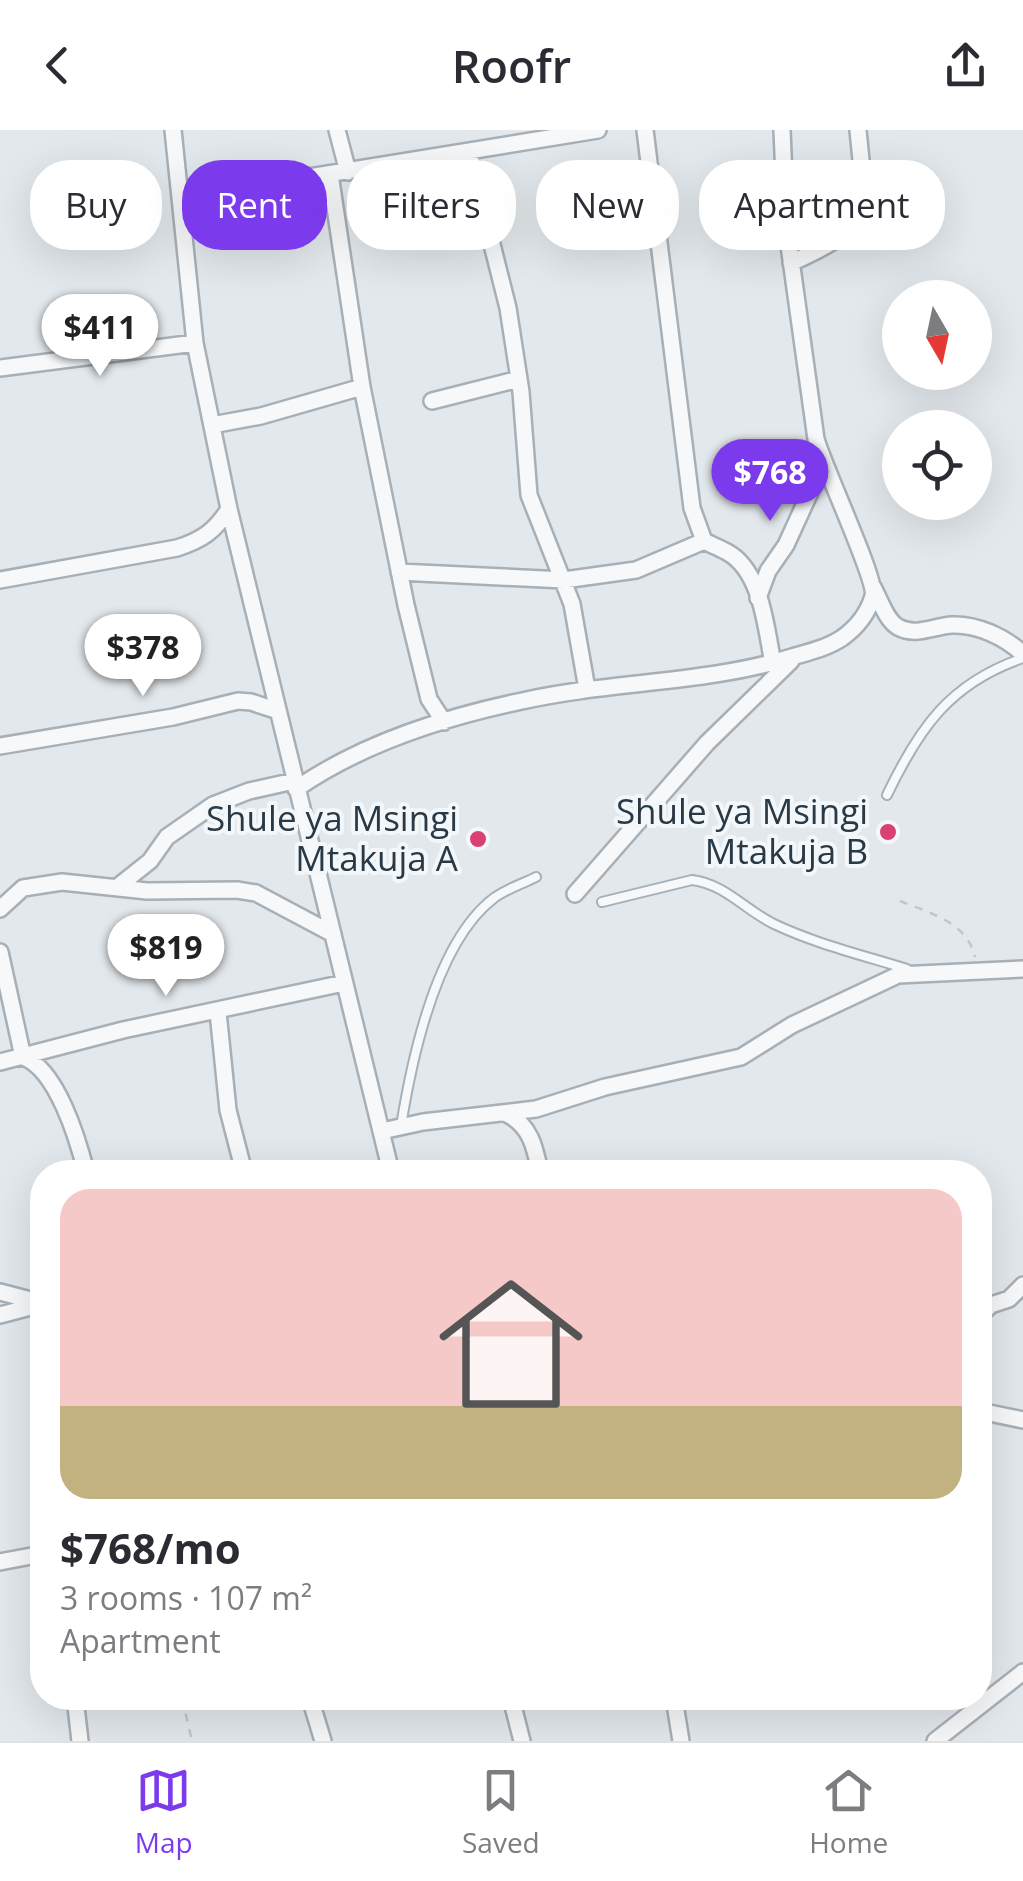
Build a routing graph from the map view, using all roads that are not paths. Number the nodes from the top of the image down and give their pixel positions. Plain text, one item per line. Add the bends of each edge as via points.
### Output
1 (174, 130) edge
2 (337, 130) edge
3 (598, 130) edge
4 (646, 130) edge
5 (782, 130) edge
6 (858, 130) edge
7 (469, 153) junction
8 (424, 160) edge
9 (347, 168) edge
10 (347, 172) edge
11 (330, 174) junction
12 (180, 198) junction
13 (791, 263) junction
14 (195, 344) junction
15 (0, 368) edge
16 (520, 379) junction
17 (362, 387) junction
18 (432, 400) dead end
19 (212, 424) junction
20 (823, 464) junction
21 (230, 509) junction
22 (704, 541) junction
23 (399, 572) junction
24 (1, 576) edge
25 (564, 580) junction
26 (874, 587) junction
27 (758, 598) junction
28 (798, 655) junction
29 (1023, 656) edge
30 (772, 663) junction
31 (587, 689) junction
32 (278, 711) junction
33 (444, 722) junction
34 (0, 746) edge
35 (295, 785) junction
36 (887, 795) dead end
37 (536, 877) dead end
38 (116, 888) junction
39 (575, 894) dead end
40 (602, 902) dead end
41 (0, 909) edge
42 (333, 934) junction
43 (0, 952) edge
44 (1023, 969) edge
45 (916, 972) junction
46 (344, 984) junction
47 (218, 1012) junction
48 (24, 1057) junction
49 (0, 1062) edge
50 (507, 1114) junction
51 (401, 1126) junction
52 (382, 1132) junction
53 (82, 1160) edge
54 (241, 1160) edge
55 (389, 1160) edge
56 (537, 1160) edge
57 (1023, 1285) edge
58 (0, 1292) edge
59 (30, 1301) edge
60 (992, 1305) edge
61 (30, 1307) edge
62 (0, 1315) edge
63 (992, 1414) edge
64 (1023, 1420) edge
65 (30, 1556) edge
66 (0, 1562) edge
67 (1023, 1672) edge
68 (992, 1696) edge
69 (76, 1710) edge
70 (314, 1710) edge
71 (514, 1710) edge
72 (676, 1710) edge
73 (975, 1710) edge
74 (80, 1741) edge
75 (323, 1741) edge
76 (522, 1741) edge
77 (681, 1741) edge
78 (935, 1741) edge

1 - 12 street
2 - 9 street
3 - 7 street
4 - 22 street via 692,508
5 - 13 street
6 - 13 street via 864,205 858,221
7 - 8 street
7 - 16 street
10 - 11 street
11 - 12 street
11 - 17 street
12 - 14 street
13 - 20 street
14 - 15 street
14 - 19 street
16 - 18 street
16 - 25 street via 529,495
17 - 19 street
17 - 23 street
19 - 21 street
20 - 26 street
20 - 27 street
21 - 24 street via 216,530 178,548
21 - 32 street
22 - 25 street via 646,567
22 - 27 street via 739,562
23 - 25 street
23 - 33 street via 430,699
25 - 31 street
26 - 28 street via 859,624
26 - 29 street via 899,627 990,632
27 - 30 street
28 - 30 street
28 - 39 street via 707,743
29 - 36 lane via 991,670 934,715
30 - 31 street
31 - 33 street
32 - 34 street via 238,701
32 - 35 street
33 - 35 street
35 - 38 street via 249,790 214,805 167,837
35 - 42 street
37 - 51 lane via 496,896 458,942 436,984
38 - 41 street via 36,885 15,892
38 - 42 street via 256,894
40 - 45 lane via 706,882 808,939
42 - 46 street
43 - 48 street
44 - 45 street
45 - 50 street via 886,980 741,1056
46 - 47 street
46 - 52 street
47 - 48 street
47 - 54 street via 228,1110
48 - 49 street
48 - 53 street via 50,1082
50 - 51 street
50 - 56 street via 526,1130
51 - 52 street
52 - 55 street
57 - 60 street
58 - 59 street
61 - 62 street
63 - 64 street
65 - 66 street
67 - 68 street
69 - 74 street
70 - 75 street
71 - 76 street
72 - 77 street
73 - 78 street

